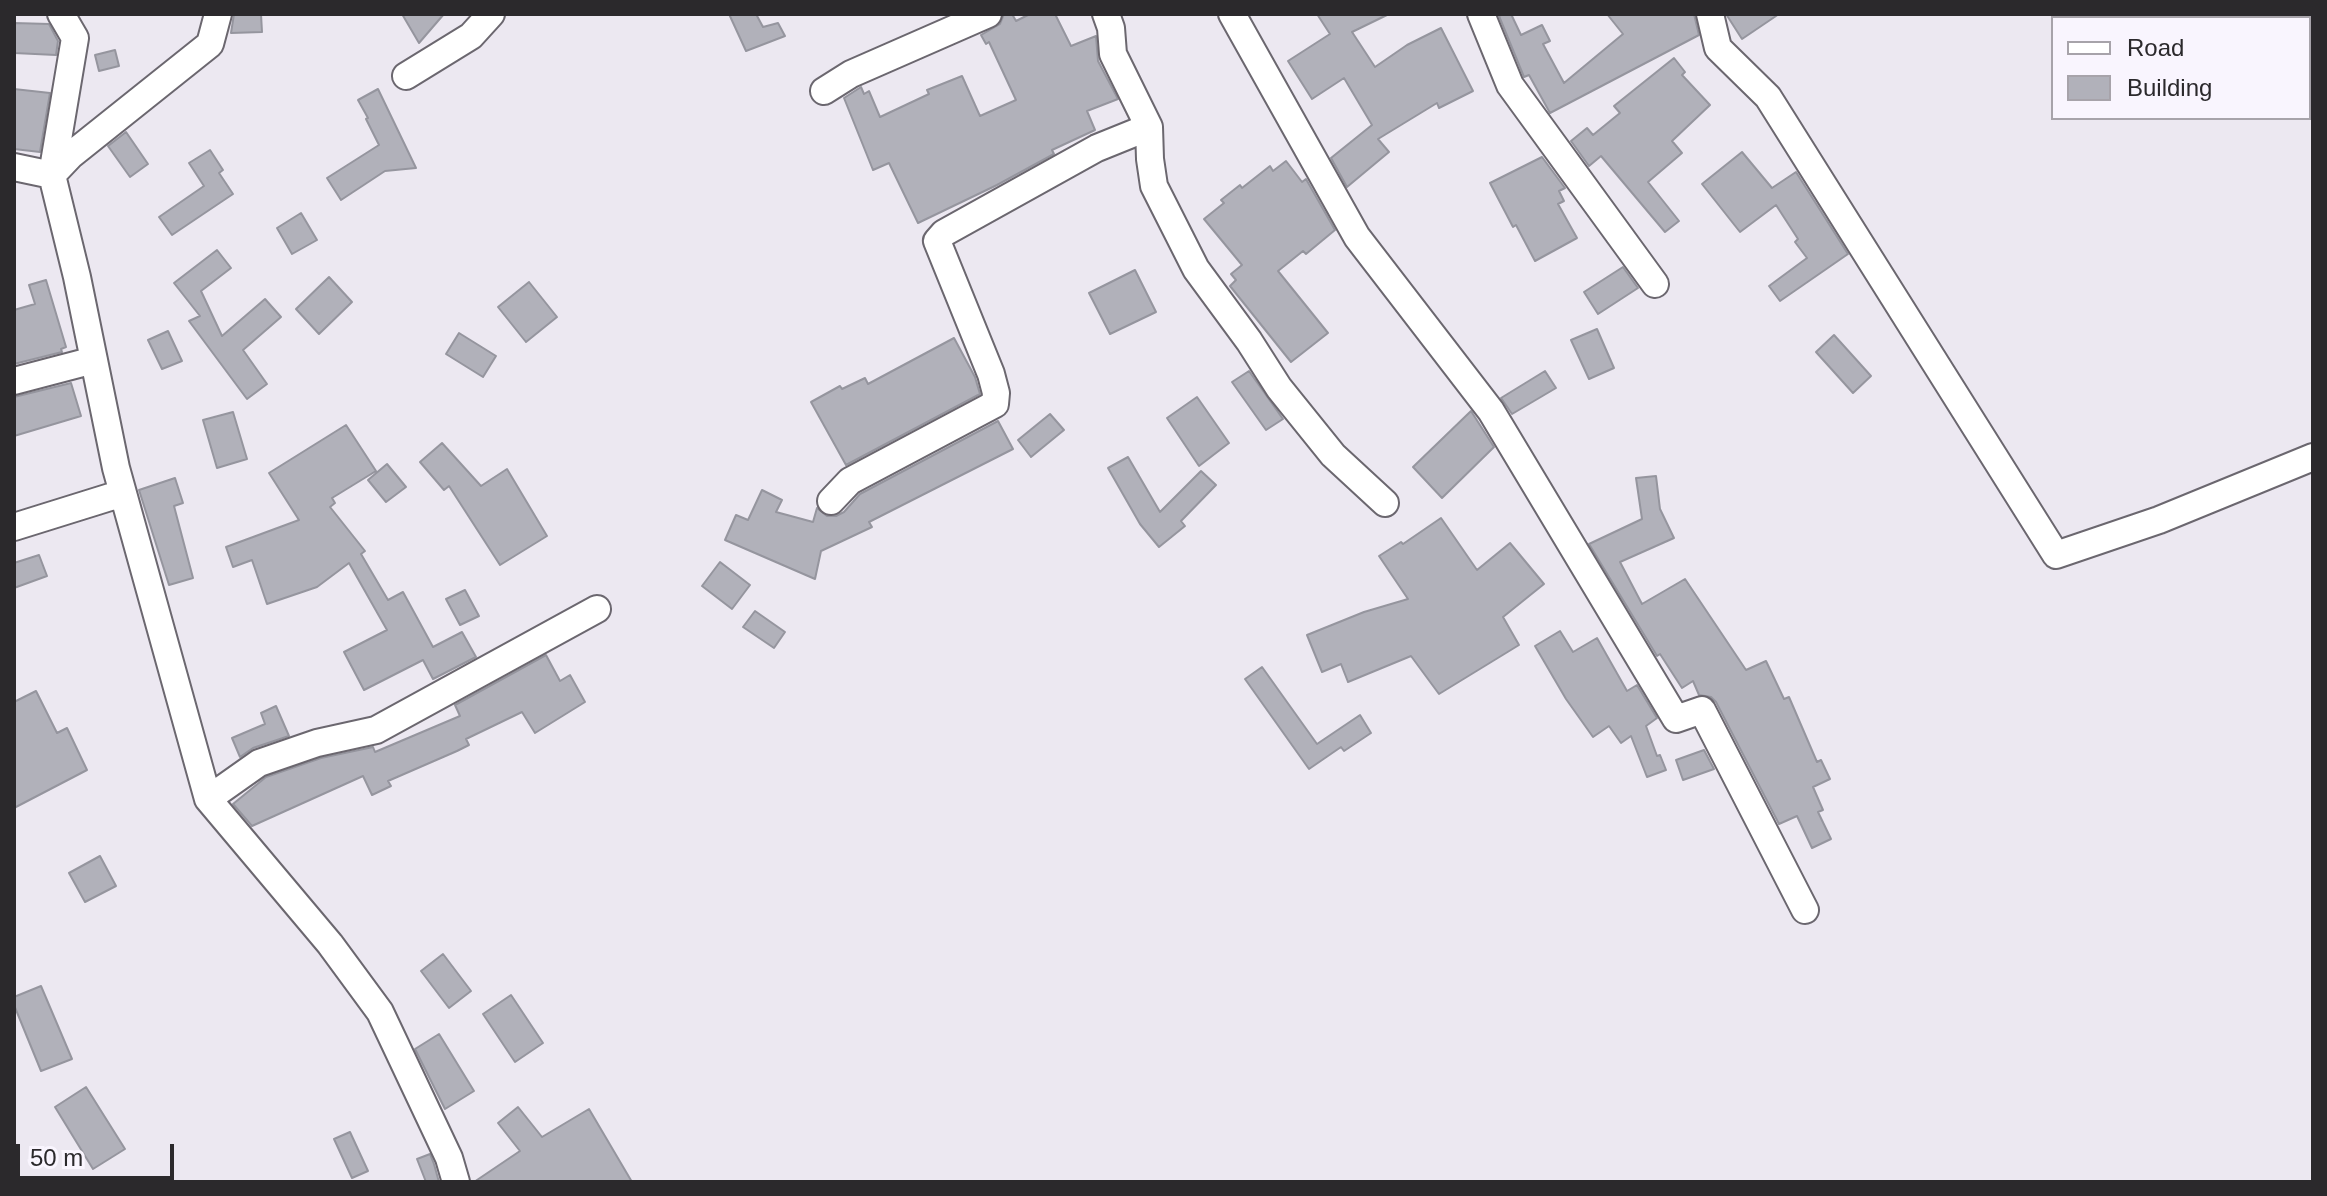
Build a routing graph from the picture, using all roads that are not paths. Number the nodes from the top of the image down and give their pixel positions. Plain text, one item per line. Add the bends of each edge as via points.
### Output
1 (61, 14) edge
2 (218, 14) edge
3 (491, 14) edge
4 (988, 14) edge
5 (1106, 14) edge
6 (1232, 14) edge
7 (1481, 14) edge
8 (1710, 14) edge
9 (406, 76) dead end
10 (824, 91) dead end
11 (1149, 127) junction
12 (14, 167) edge
13 (52, 175) junction
14 (1655, 284) dead end
15 (94, 360) junction
16 (14, 381) edge
17 (2313, 457) edge
18 (123, 493) junction
19 (831, 501) dead end
20 (1385, 503) dead end
21 (14, 527) edge
22 (597, 609) dead end
23 (208, 799) junction
24 (1805, 910) dead end
25 (456, 1182) edge

1 - 13 street via 75,38
2 - 13 street via 210,44
3 - 9 street via 471,36
4 - 10 street
5 - 11 street via 1113,54
6 - 24 street via 1357,237 1491,411 1676,719 1702,710
7 - 14 street via 1510,85
8 - 17 street via 1718,48 1768,97 2056,555
11 - 19 street via 1097,148 937,241 986,359 995,404 850,481
11 - 20 street via 1154,186 1196,269 1333,455
12 - 13 street
13 - 15 street
15 - 16 street
15 - 18 street
18 - 21 street
18 - 23 street
22 - 23 street via 376,730 259,763
23 - 25 street via 380,1012

